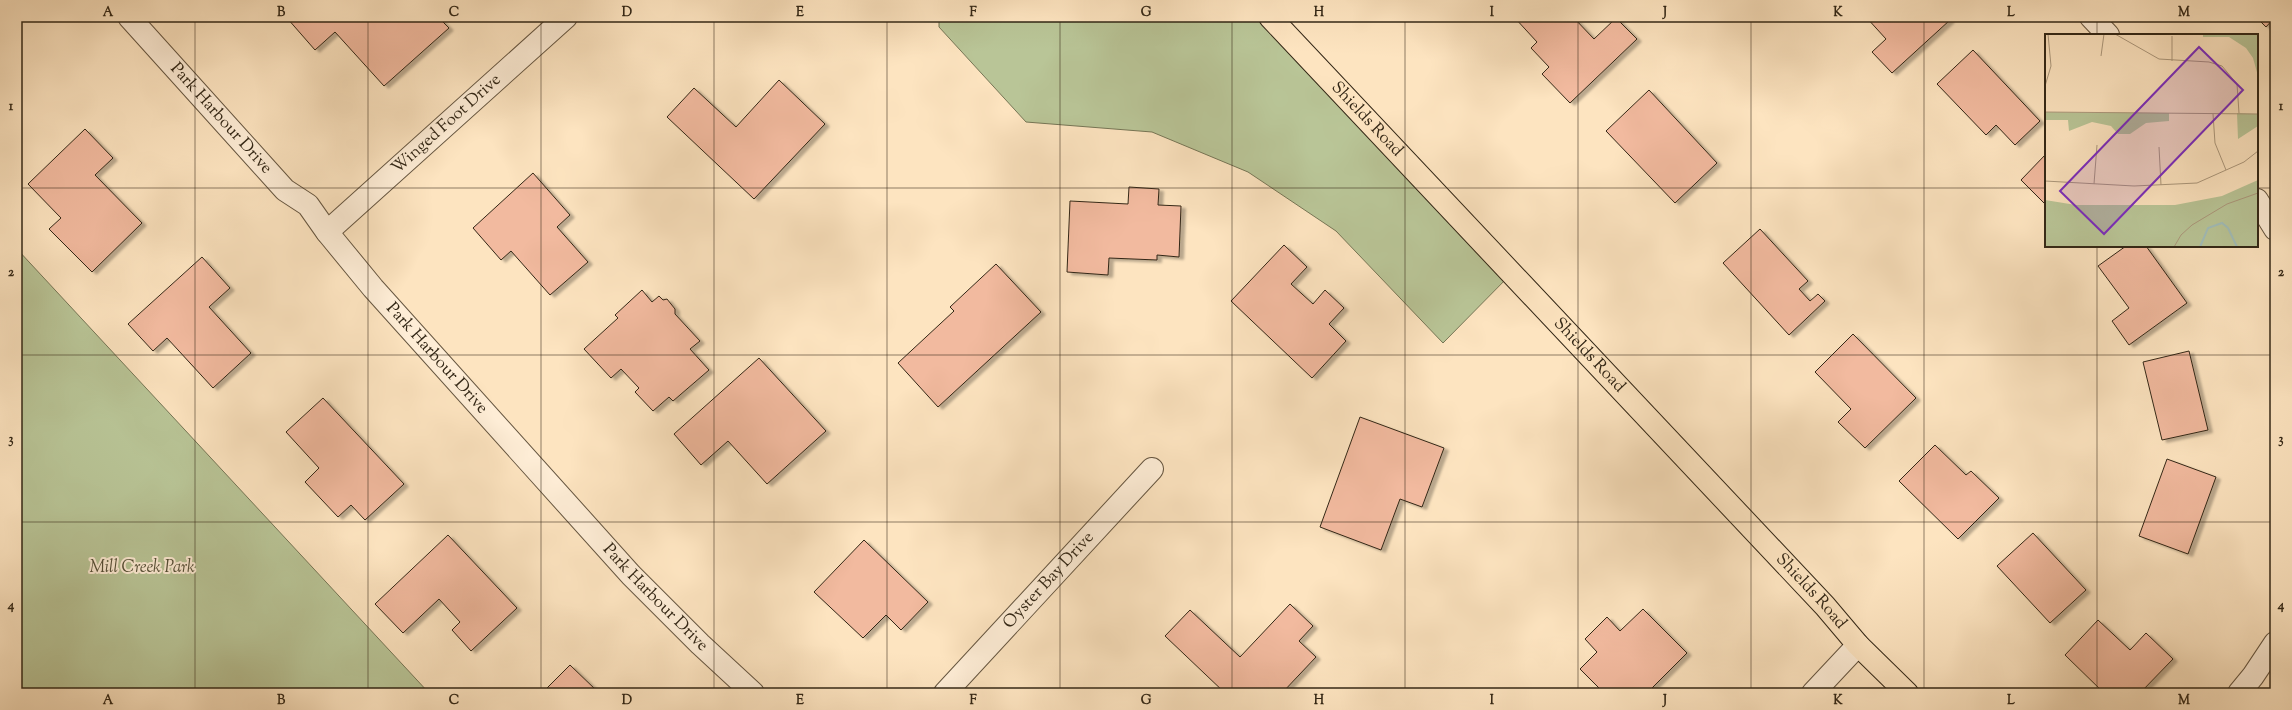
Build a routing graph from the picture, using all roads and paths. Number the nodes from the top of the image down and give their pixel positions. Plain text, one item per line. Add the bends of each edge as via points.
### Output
1 (129, 17) edge
2 (566, 17) edge
3 (1270, 17) edge
4 (2091, 17) edge
5 (2107, 34) edge
6 (2258, 202) edge
7 (2275, 229) edge
8 (327, 232) junction
9 (1152, 469) dead end
10 (2275, 643) edge
11 (1858, 646) junction
12 (753, 693) edge
13 (945, 693) edge
14 (1813, 693) edge
15 (1907, 693) edge
16 (2239, 693) edge

1 - 8 street, Park Harbour Drive via 285,190 308,205
2 - 8 street, Winged Foot Drive
3 - 11 main road, Shields Road via 1819,601
4 - 5 street
6 - 7 street
8 - 12 street, Park Harbour Drive via 372,288 631,575
9 - 13 street, Oyster Bay Drive
10 - 16 street
11 - 14 street
11 - 15 main road, Shields Road

